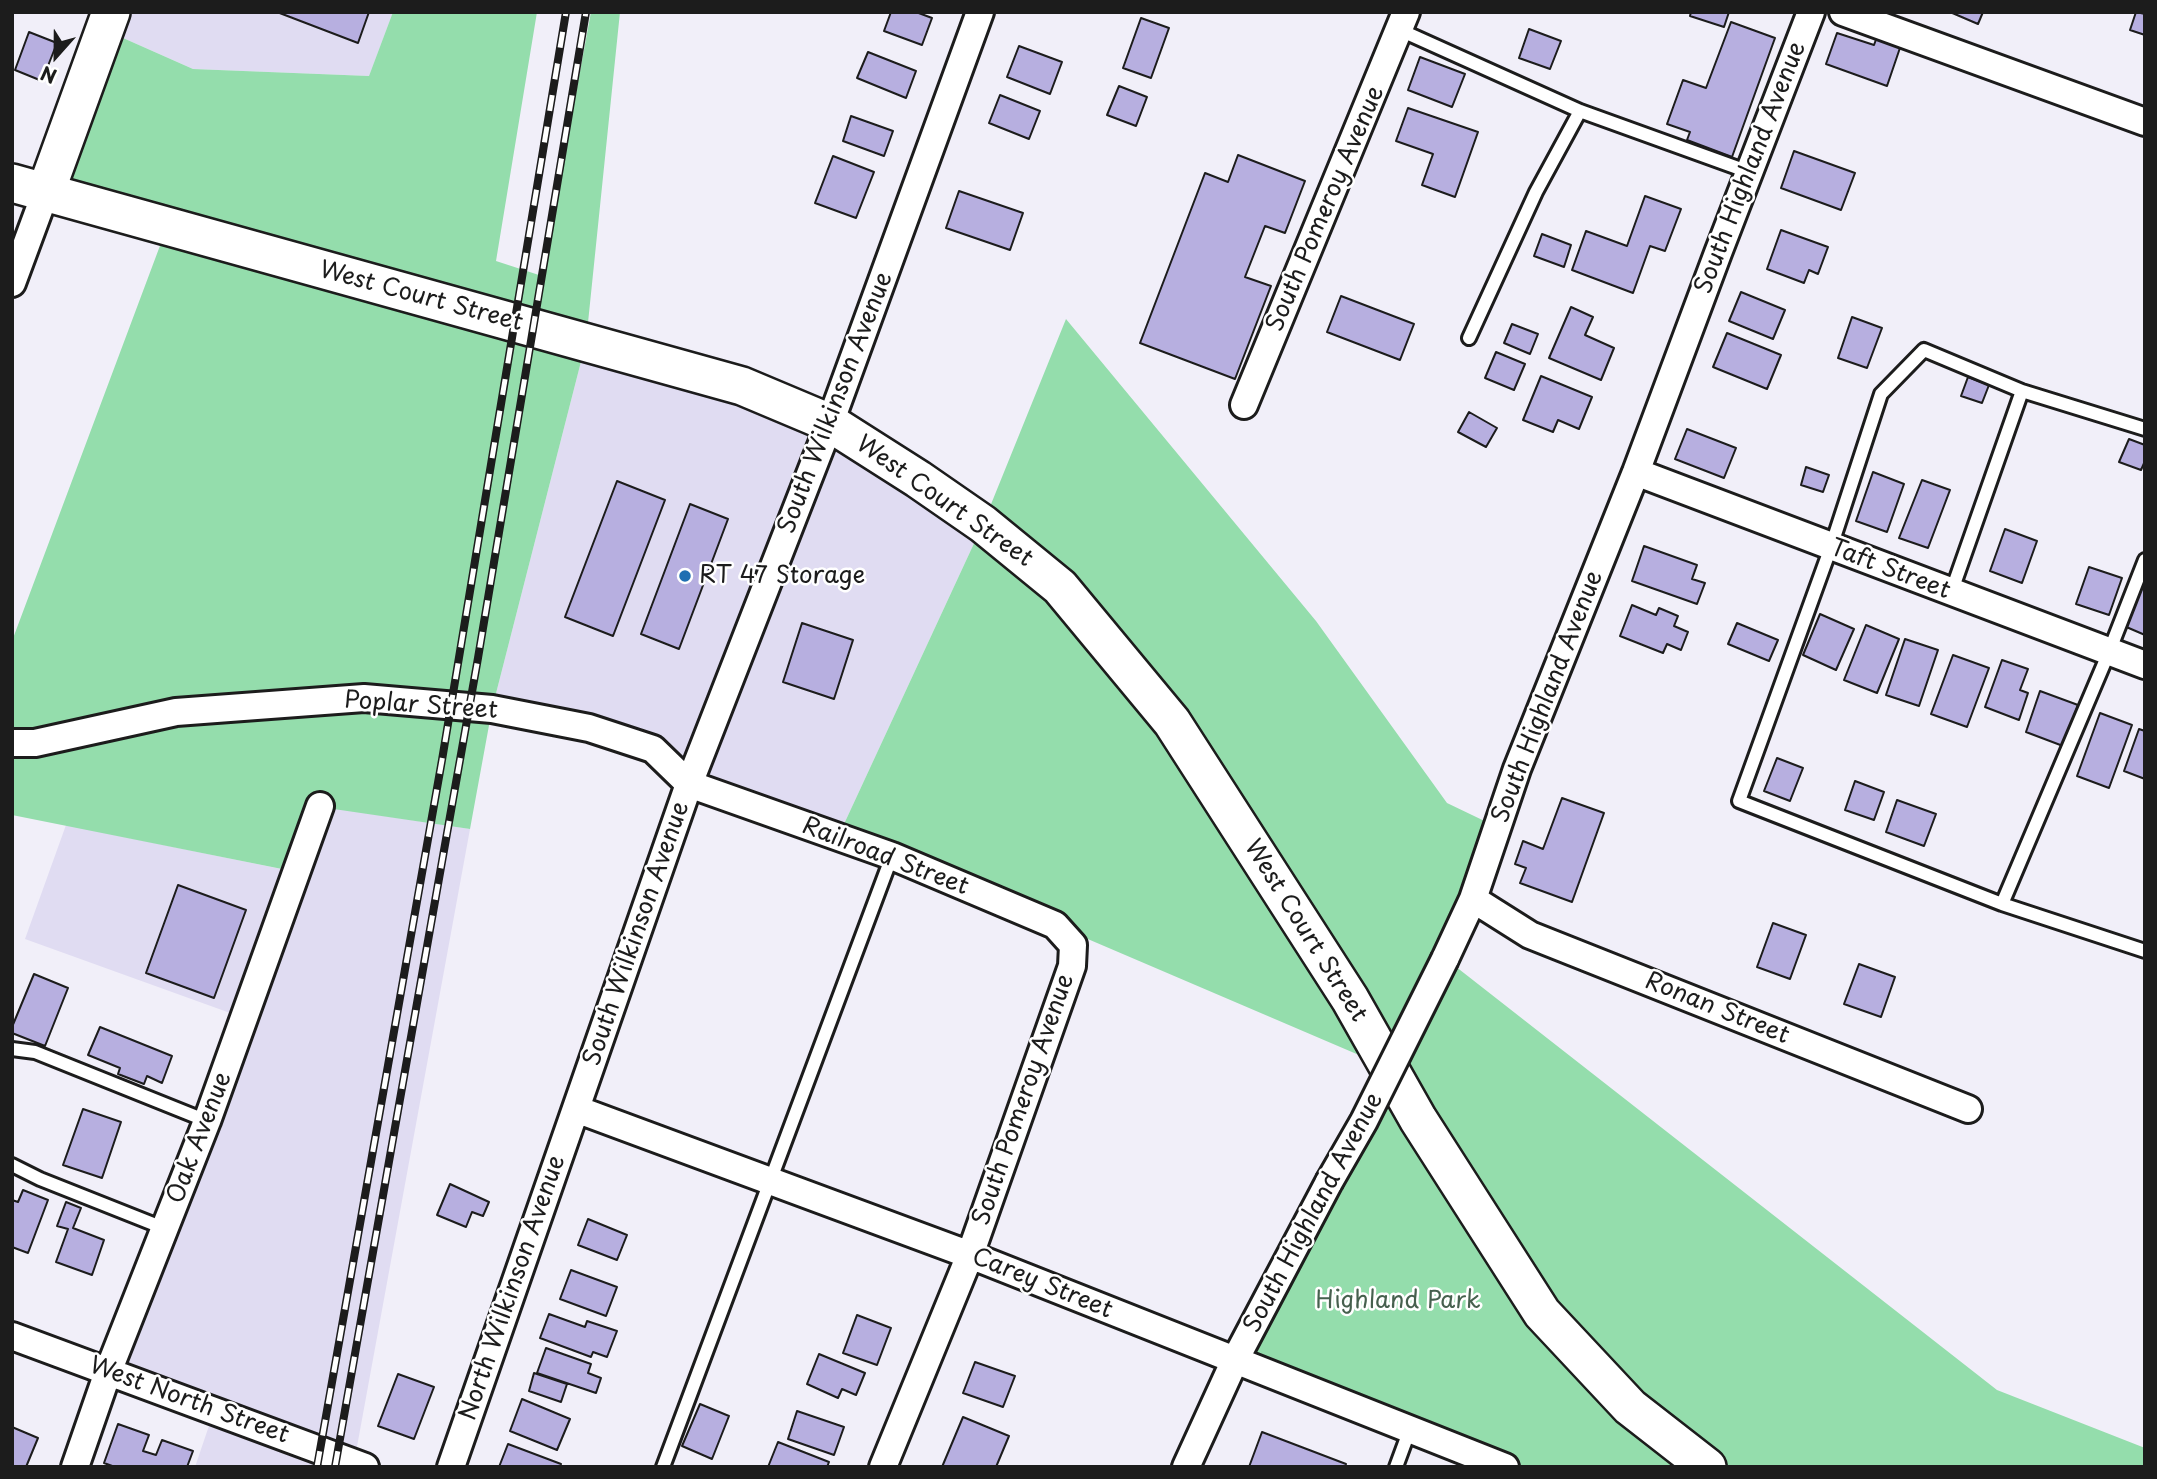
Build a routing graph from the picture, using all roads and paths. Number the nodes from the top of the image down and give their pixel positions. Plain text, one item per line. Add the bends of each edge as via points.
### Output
1 (111, 12) edge
2 (981, 12) edge
3 (1811, 12) edge
4 (1843, 12) edge
5 (1403, 21) edge
6 (1580, 111) junction
7 (2145, 122) edge
8 (1749, 172) junction
9 (29, 188) edge
10 (12, 283) edge
11 (1469, 338) dead end
12 (2022, 391) junction
13 (1244, 405) dead end
14 (830, 423) junction
15 (2145, 429) edge
16 (1636, 472) junction
17 (1830, 547) junction
18 (2145, 560) edge
19 (1951, 593) junction
20 (2109, 652) junction
21 (2145, 665) edge
22 (12, 743) edge
23 (689, 784) junction
24 (320, 806) dead end
25 (892, 856) junction
26 (1473, 899) junction
27 (2002, 904) junction
28 (1073, 945) joint
29 (2145, 951) edge
30 (12, 1049) edge
31 (1968, 1109) dead end
32 (576, 1110) junction
33 (207, 1121) junction
34 (12, 1165) edge
35 (771, 1182) junction
36 (166, 1229) junction
37 (970, 1255) junction
38 (12, 1336) edge
39 (1235, 1360) junction
40 (108, 1372) junction
41 (1410, 1429) junction
42 (75, 1467) edge
43 (365, 1467) edge
44 (451, 1467) edge
45 (663, 1467) edge
46 (883, 1467) edge
47 (1186, 1467) edge
48 (1396, 1467) edge
49 (1505, 1467) edge
50 (1707, 1467) edge

1 - 9 main road
2 - 14 street, South Wilkinson Avenue
3 - 8 street, South Highland Avenue
4 - 7 street
5 - 6 lane
5 - 13 street, South Pomeroy Avenue via 1379,69
6 - 8 lane
6 - 11 lane via 1536,192
8 - 16 street, South Highland Avenue
9 - 10 street
9 - 14 main road, West Court Street via 671,365 742,386
12 - 15 lane
12 - 17 lane via 1924,350 1881,394
12 - 19 lane
14 - 23 street, South Wilkinson Avenue
14 - 50 main road, West Court Street via 983,524 1060,587 1172,722 1350,999 1418,1119 1542,1313 1630,1408
16 - 17 street, Taft Street
16 - 26 street, South Highland Avenue via 1517,769
17 - 19 street, Taft Street
17 - 27 lane via 1739,801
18 - 20 lane
19 - 20 street, Taft Street
20 - 21 street, Taft Street
20 - 27 lane
22 - 23 street, Poplar Street via 35,743 176,712 364,698 492,709 589,728 653,749
23 - 25 street, Railroad Street
23 - 32 street, South Wilkinson Avenue
24 - 33 street, Oak Avenue
25 - 28 street, Railroad Street via 1055,925
25 - 35 lane
26 - 31 street, Ronan Street via 1530,935
26 - 39 street, South Highland Avenue, bridge via 1388,1076
27 - 29 lane
28 - 37 street, South Pomeroy Avenue via 1072,966
30 - 33 lane via 35,1052
32 - 35 street, Carey Street
32 - 44 street, North Wilkinson Avenue
33 - 36 street, Oak Avenue
34 - 36 lane
35 - 37 street, Carey Street
35 - 45 lane
36 - 40 street, Oak Avenue
37 - 39 street, Carey Street
37 - 46 street, South Pomeroy Avenue
38 - 40 street, West North Street
39 - 41 street, Carey Street
39 - 47 street, South Highland Avenue
40 - 42 street, Oak Avenue
40 - 43 street, West North Street
41 - 48 lane
41 - 49 street, Carey Street

